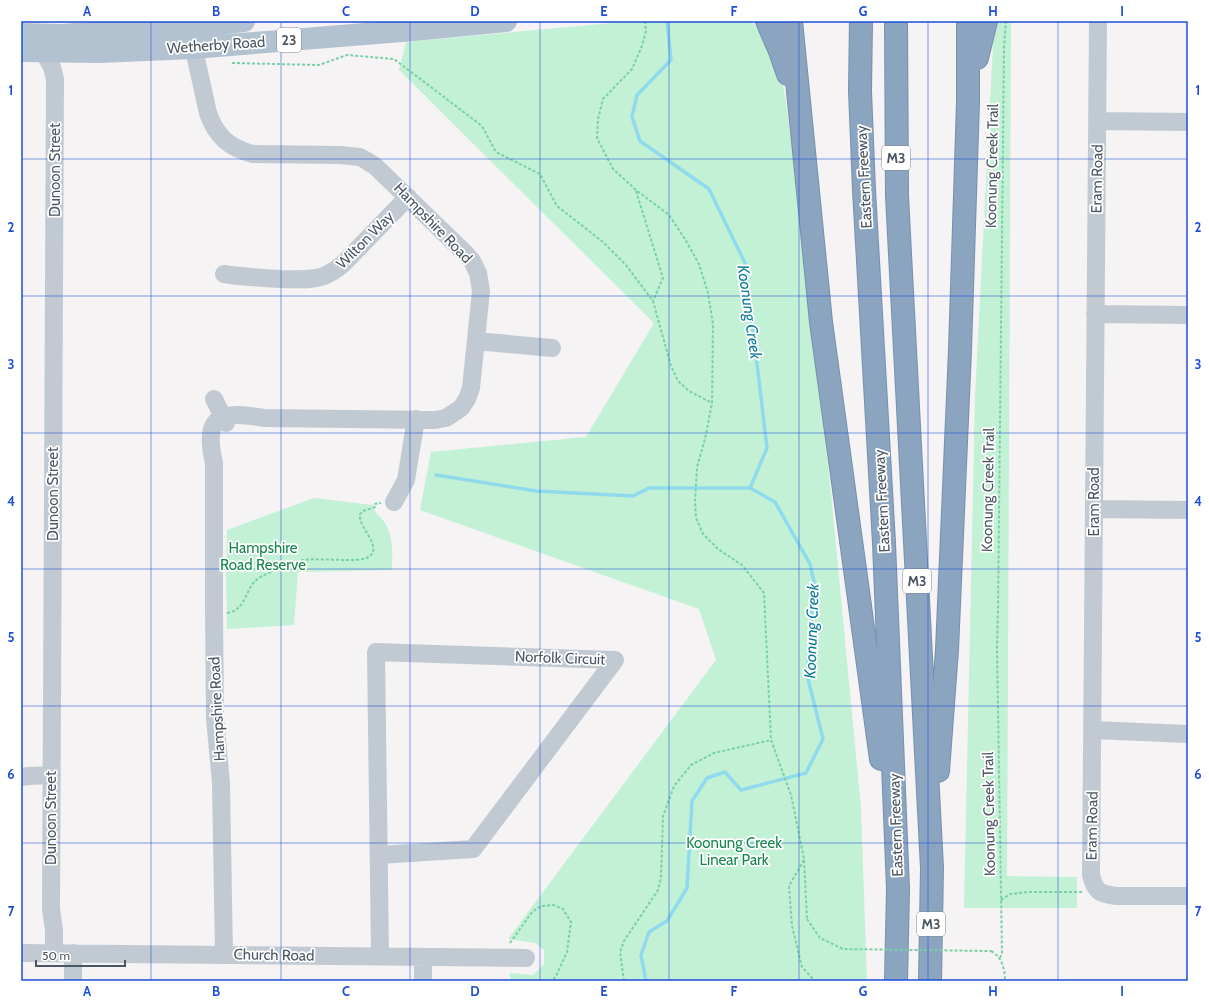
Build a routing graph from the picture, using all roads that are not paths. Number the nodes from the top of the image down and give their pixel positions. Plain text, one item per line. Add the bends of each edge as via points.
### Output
1 (244, 21) edge
2 (506, 21) edge
3 (767, 21) edge
4 (791, 21) edge
5 (861, 21) edge
6 (896, 21) edge
7 (968, 21) edge
8 (986, 21) edge
9 (1098, 21) edge
10 (21, 34) edge
11 (191, 37) junction
12 (21, 51) edge
13 (43, 51) junction
14 (72, 52) junction
15 (55, 79) junction
16 (968, 102) junction
17 (1098, 121) junction
18 (1188, 122) edge
19 (803, 144) junction
20 (408, 197) junction
21 (224, 274) dead end
22 (1095, 314) junction
23 (1188, 315) edge
24 (476, 341) junction
25 (552, 348) dead end
26 (214, 399) dead end
27 (416, 419) junction
28 (225, 420) junction
29 (394, 502) road end
30 (1094, 509) junction
31 (1188, 510) edge
32 (1093, 730) junction
33 (1188, 734) edge
34 (21, 779) edge
35 (52, 779) junction
36 (379, 855) junction
37 (932, 868) junction
38 (898, 889) junction
39 (1188, 896) edge
40 (21, 953) edge
41 (51, 953) junction
42 (73, 954) junction
43 (224, 955) junction
44 (380, 956) junction
45 (423, 957) junction
46 (526, 958) dead end
47 (73, 981) edge
48 (423, 981) edge
49 (896, 981) edge
50 (930, 981) edge

1 - 11 main road, Wetherby Road / 23
2 - 11 main road, Wetherby Road / 23 via 414,30
3 - 19 highway via 790,82
4 - 19 highway
5 - 38 highway, Eastern Freeway / M3 via 860,91 864,190 884,543
6 - 37 highway, Eastern Freeway / M3 via 897,196
7 - 16 highway
8 - 16 highway
9 - 17 street, Eram Road
10 - 11 main road, Wetherby Road / 23
11 - 14 main road, Wetherby Road / 23 via 142,51
11 - 20 street, Hampshire Road via 212,124 233,147 253,154 340,155 367,160
12 - 13 main road, Wetherby Road / 23
13 - 14 main road, Wetherby Road / 23
13 - 15 street, Dunoon Street
14 - 15 street, Dunoon Street via 67,56
15 - 35 street, Dunoon Street
16 - 37 highway via 947,650
17 - 18 street
17 - 22 street, Eram Road
19 - 38 highway via 821,322
20 - 21 street, Wilton Way via 343,264 325,276 296,279
20 - 24 street, Hampshire Road via 466,254 475,267 481,284
22 - 23 street
22 - 30 street, Eram Road
24 - 25 street
24 - 27 street, Hampshire Road via 471,388 464,404 446,418
26 - 28 street
27 - 28 street, Hampshire Road
27 - 29 street via 406,480
28 - 43 street, Hampshire Road via 218,432 214,463 215,718 221,783
30 - 31 street
30 - 32 street, Eram Road
32 - 33 street
32 - 39 street, Eram Road via 1091,875 1094,887 1104,895
34 - 35 street via 29,776
35 - 41 street, Dunoon Street via 51,909 54,930
36 - 36 street, Norfolk Circuit via 376,652 615,660 474,849
36 - 44 street, Norfolk Circuit
37 - 50 highway, Eastern Freeway / M3
38 - 49 highway, Eastern Freeway / M3
40 - 41 street, Church Road
41 - 42 street, Church Road
42 - 43 street, Church Road
42 - 47 street
43 - 44 street, Church Road
44 - 45 street, Church Road
45 - 46 street, Church Road
45 - 48 street

